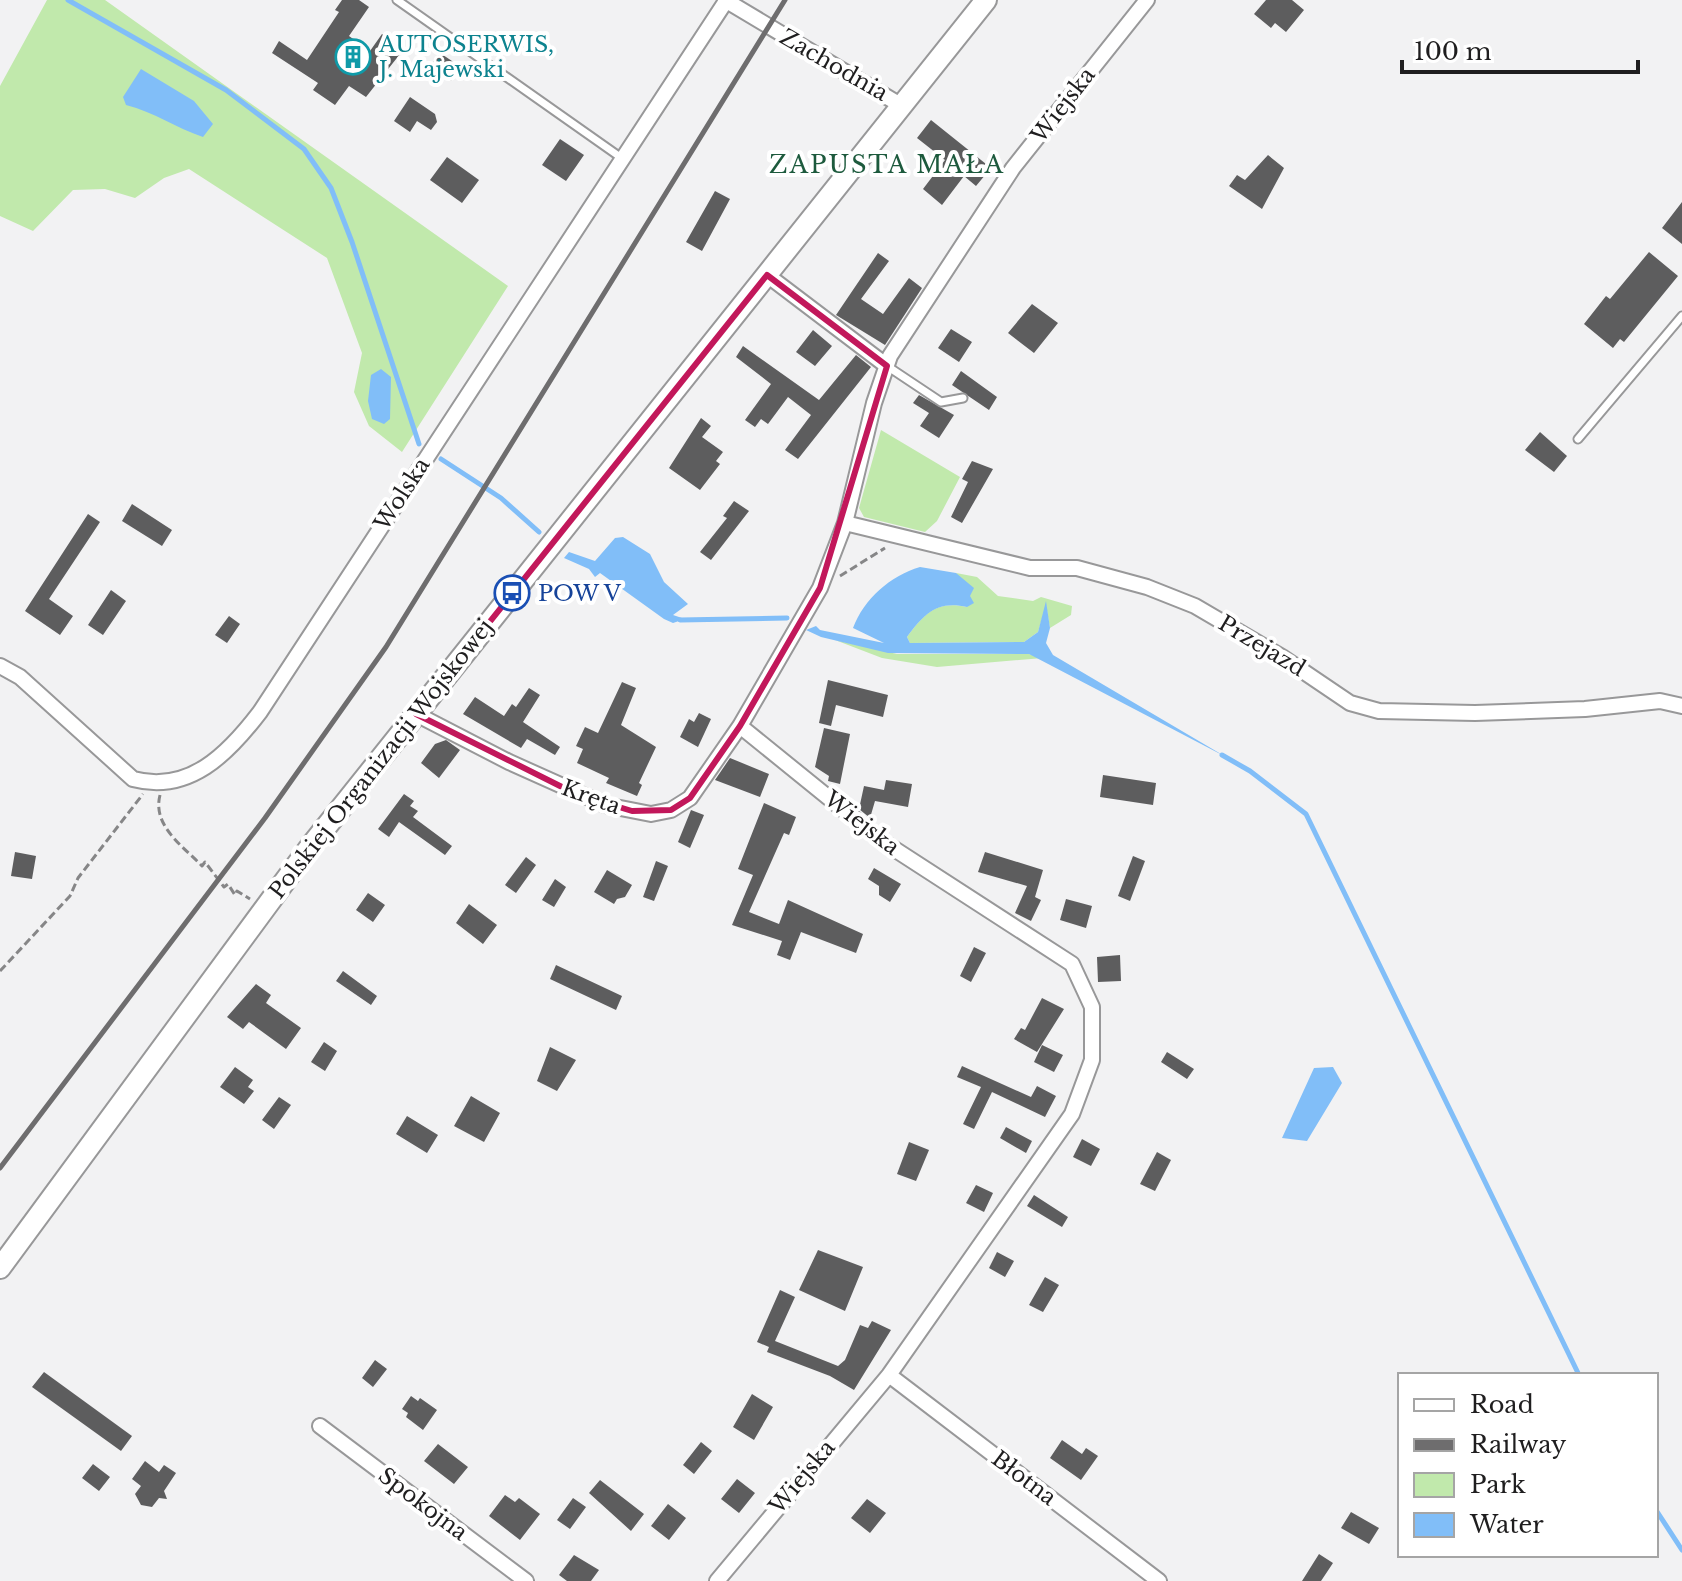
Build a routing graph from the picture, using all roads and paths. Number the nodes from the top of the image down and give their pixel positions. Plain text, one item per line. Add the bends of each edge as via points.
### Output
1 (397, 0) edge
2 (725, 0) edge
3 (986, 0) edge
4 (1147, 0) edge
5 (902, 106) junction
6 (623, 159) junction
7 (767, 275) junction
8 (1682, 316) edge
9 (887, 366) junction
10 (963, 398) dead end
11 (1578, 439) dead end
12 (845, 523) junction
13 (913, 540) junction
14 (820, 588) junction
15 (0, 666) edge
16 (1682, 706) edge
17 (416, 714) junction
18 (740, 726) junction
19 (158, 783) junction
20 (257, 903) dead end
21 (0, 971) edge
22 (0, 1268) edge
23 (889, 1375) junction
24 (320, 1426) dead end
25 (526, 1581) edge
26 (717, 1581) edge
27 (1159, 1581) edge

1 - 6 lane
2 - 5 street, Zachodnia
2 - 6 street, Wolska
3 - 5 main road, Polskiej Organizacji Wojskowej
4 - 9 street, Wiejska via 1013,168
5 - 7 main road, Polskiej Organizacji Wojskowej
6 - 19 street, Wolska via 260,712 202,771
7 - 9 street
7 - 17 main road, Polskiej Organizacji Wojskowej
8 - 11 lane
9 - 10 lane via 941,402
9 - 12 street, Wiejska
12 - 13 street, Przejazd
12 - 14 street, Wiejska
13 - 14 path via 882,549
13 - 16 street, Przejazd via 1030,568 1077,568 1147,587 1195,606 1350,703 1379,711 1585,709 1660,701
14 - 18 street, Wiejska
15 - 19 street via 20,677 119,769 133,779
17 - 18 street, Kręta via 576,794 651,814 690,798
17 - 22 main road, Polskiej Organizacji Wojskowej via 264,908
18 - 23 street, Wiejska via 882,841 1072,964 1092,1007 1092,1060 1072,1114
19 - 20 path via 165,827 202,866 208,865 224,887 228,884 235,895 237,891
19 - 21 path via 78,878 70,896
23 - 26 street, Wiejska
23 - 27 street, Błotna
24 - 25 street, Spokojna

